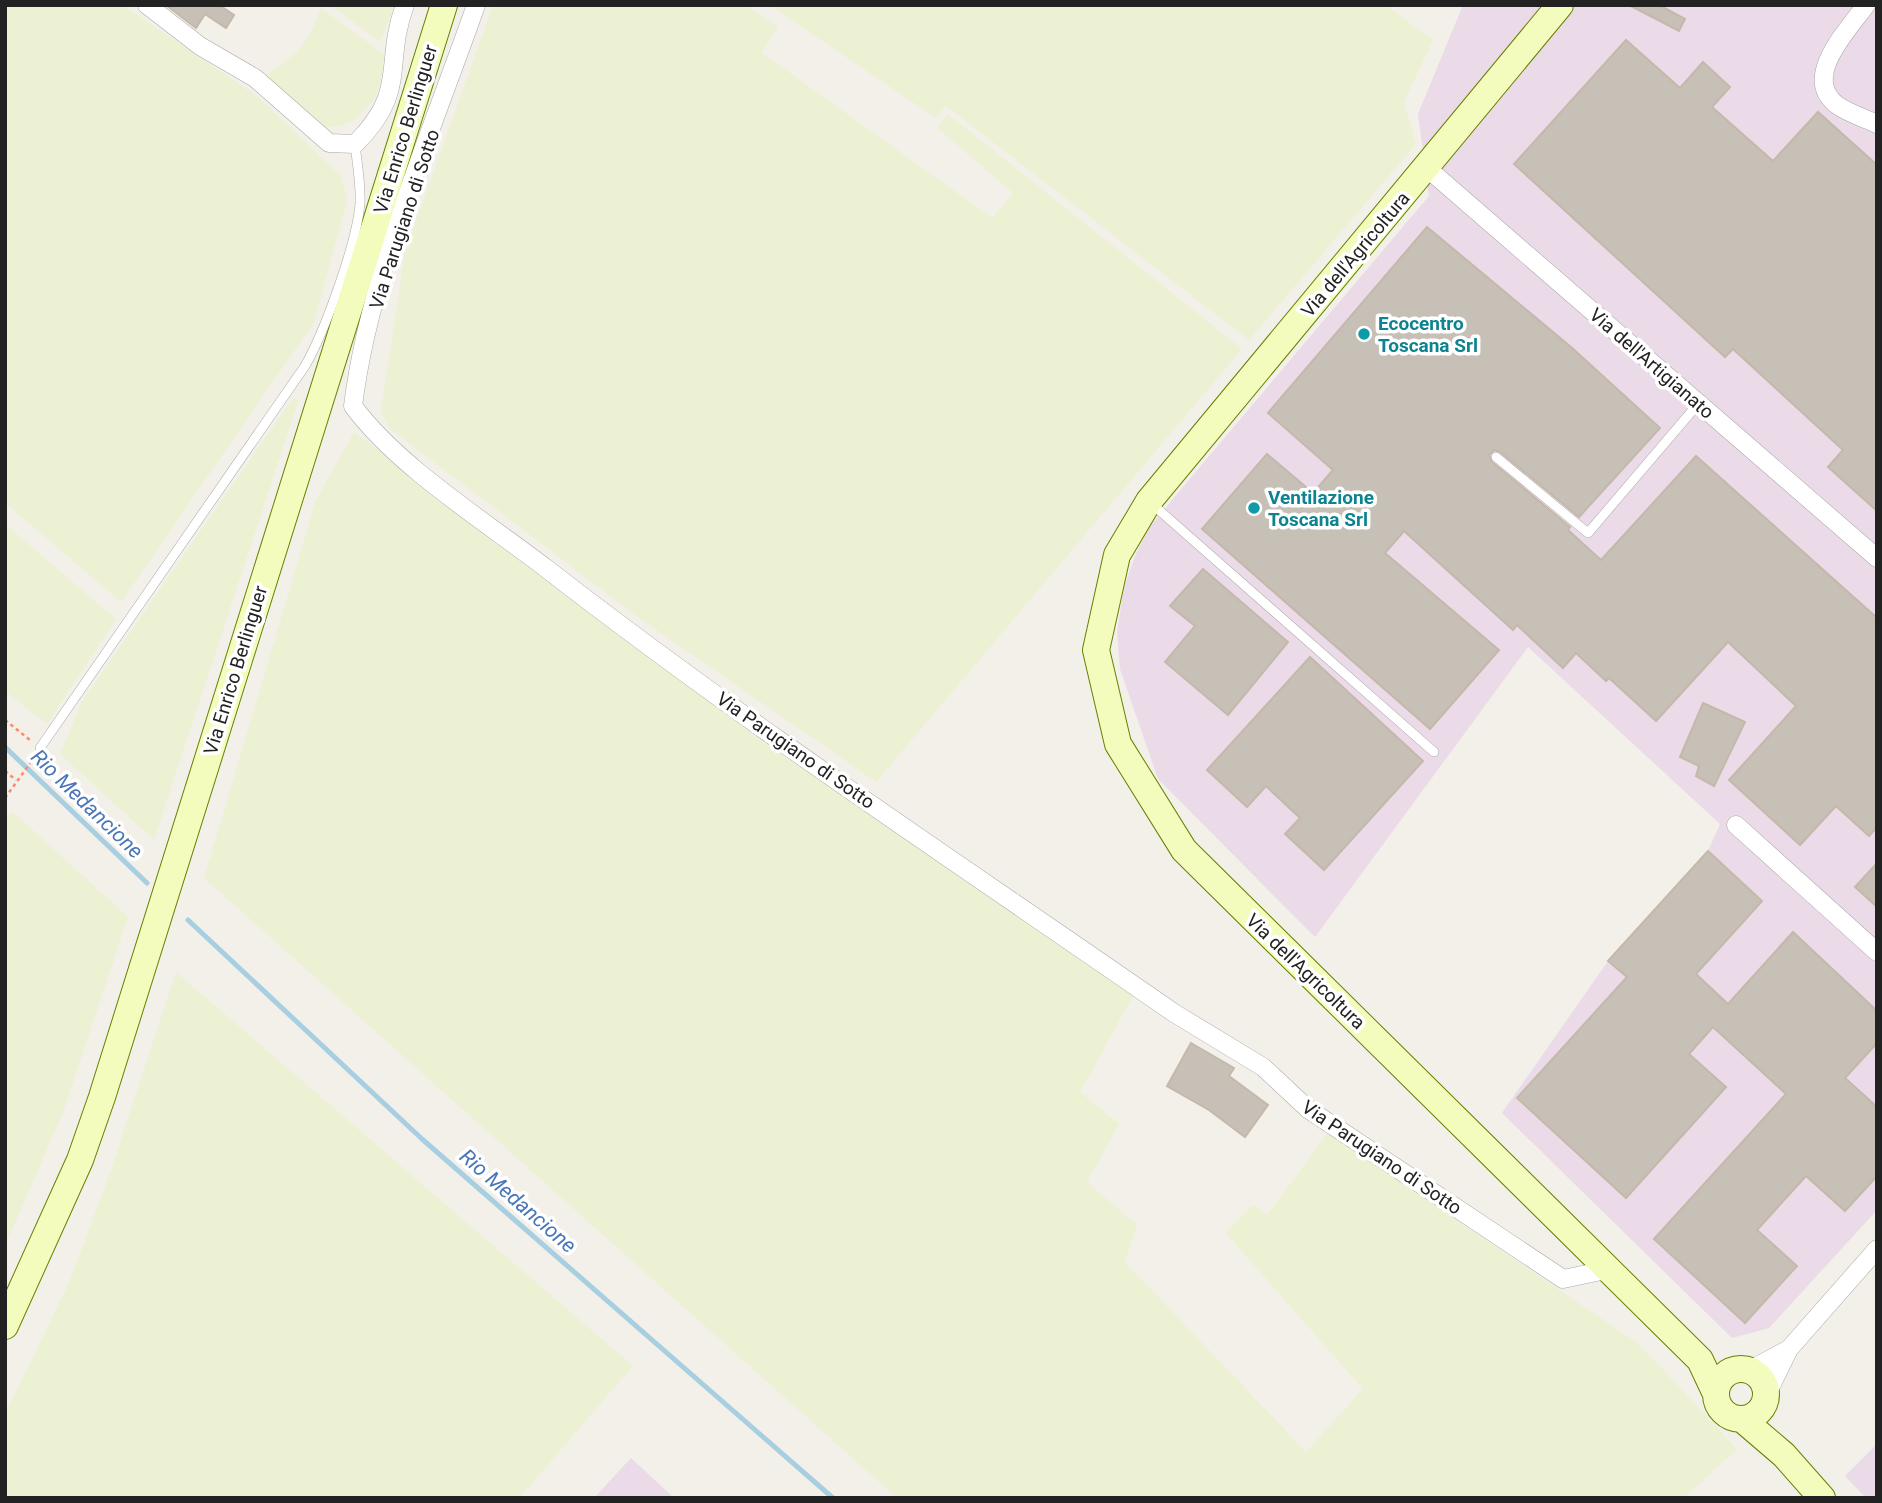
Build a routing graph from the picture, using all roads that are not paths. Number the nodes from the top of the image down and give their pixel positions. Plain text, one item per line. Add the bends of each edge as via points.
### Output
1 (147, 5) edge
2 (405, 5) edge
3 (444, 5) edge
4 (476, 5) edge
5 (1560, 5) edge
6 (1866, 5) edge
7 (1877, 124) edge
8 (355, 144) junction
9 (1427, 168) junction
10 (1698, 404) junction
11 (1496, 457) dead end
12 (1149, 501) junction
13 (1877, 558) edge
14 (37, 752) road end
15 (1434, 752) dead end
16 (1736, 825) dead end
17 (1877, 952) edge
18 (1877, 1249) edge
19 (1611, 1269) junction
20 (5, 1326) edge
21 (1789, 1349) junction
22 (1700, 1360) junction
23 (1741, 1370) junction
24 (1716, 1395) junction
25 (1765, 1400) junction
26 (1742, 1419) junction
27 (1784, 1455) junction
28 (1822, 1498) edge

1 - 8 street via 200,46 255,78 329,143
2 - 8 street via 391,91 374,125
3 - 20 street, Via Enrico Berlinguer via 80,1160
4 - 19 street, Via Parugiano di Sotto via 384,269 353,406 364,421 415,467 610,618 1174,1013 1263,1067 1308,1109 1563,1279
5 - 9 street, Via dell'Agricoltura
6 - 7 street via 1828,59 1824,75 1830,99
8 - 14 lane via 360,202 355,229 317,344
9 - 10 street, Via dell'Artigianato
9 - 12 street, Via dell'Agricoltura
10 - 11 lane via 1588,533
10 - 13 street, Via dell'Artigianato
12 - 15 lane
12 - 19 street, Via dell'Agricoltura via 1117,555 1096,650 1118,744 1184,850
16 - 17 street
18 - 21 street
19 - 22 street, Via dell'Agricoltura
21 - 23 street
21 - 25 street
22 - 23 street
22 - 24 street
23 - 24 street via 1721,1380
23 - 25 street via 1763,1380
24 - 26 street via 1721,1409
25 - 26 street via 1755,1415
25 - 27 street
26 - 27 street
27 - 28 street

